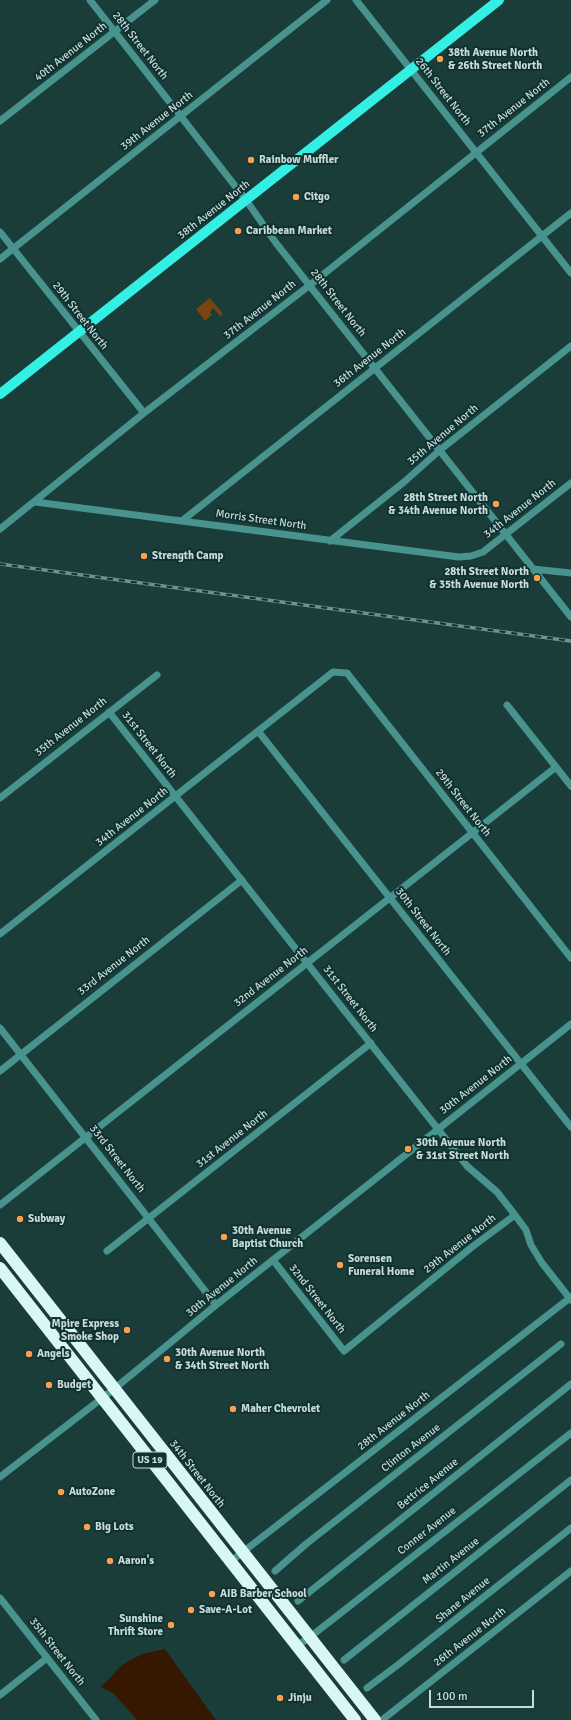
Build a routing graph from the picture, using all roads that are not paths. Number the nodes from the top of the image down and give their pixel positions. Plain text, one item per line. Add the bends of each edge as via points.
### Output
1 (90, 0) edge
2 (155, 0) edge
3 (327, 0) edge
4 (356, 0) edge
5 (500, 0) edge
6 (115, 32) junction
7 (412, 70) junction
8 (571, 77) edge
9 (180, 116) junction
10 (0, 121) edge
11 (476, 152) junction
12 (246, 200) junction
13 (571, 213) edge
14 (0, 232) edge
15 (542, 236) junction
16 (13, 248) junction
17 (0, 259) edge
18 (571, 273) edge
19 (310, 285) junction
20 (79, 332) junction
21 (571, 346) edge
22 (375, 368) junction
23 (0, 394) edge
24 (144, 413) junction
25 (440, 450) junction
26 (571, 483) edge
27 (34, 502) junction
28 (183, 520) junction
29 (0, 529) edge
30 (506, 534) junction
31 (330, 541) junction
32 (483, 552) joint
33 (533, 569) junction
34 (571, 573) edge
35 (571, 617) edge
36 (333, 672) joint
37 (157, 675) dead end
38 (507, 705) dead end
39 (109, 712) junction
40 (258, 731) junction
41 (556, 767) junction
42 (571, 786) edge
43 (176, 796) junction
44 (0, 798) edge
45 (472, 832) junction
46 (242, 880) junction
47 (389, 897) junction
48 (0, 934) edge
49 (571, 958) edge
50 (306, 963) junction
51 (571, 1024) edge
52 (0, 1028) edge
53 (370, 1043) junction
54 (21, 1054) junction
55 (521, 1064) junction
56 (0, 1070) edge
57 (571, 1127) edge
58 (439, 1129) junction
59 (85, 1137) junction
60 (0, 1205) edge
61 (515, 1215) junction
62 (149, 1218) junction
63 (0, 1243) edge
64 (107, 1251) dead end
65 (273, 1260) junction
66 (0, 1268) edge
67 (571, 1298) edge
68 (45, 1300) junction
69 (216, 1305) junction
70 (33, 1310) junction
71 (561, 1344) dead end
72 (344, 1351) joint
73 (571, 1384) edge
74 (114, 1389) junction
75 (102, 1398) junction
76 (571, 1433) edge
77 (0, 1477) edge
78 (571, 1480) edge
79 (571, 1528) edge
80 (243, 1553) junction
81 (230, 1562) junction
82 (275, 1571) dead end
83 (571, 1571) edge
84 (0, 1598) edge
85 (298, 1601) dead end
86 (310, 1637) junction
87 (296, 1646) junction
88 (47, 1658) junction
89 (344, 1660) dead end
90 (367, 1688) dead end
91 (0, 1695) edge
92 (96, 1720) edge
93 (355, 1720) edge
94 (375, 1720) edge
95 (382, 1720) edge

1 - 6 street, 28th Street North
2 - 6 street, 40th Avenue North
3 - 9 street, 39th Avenue North
4 - 7 street, 26th Street North
5 - 7 main road, 38th Avenue North
6 - 9 street, 28th Street North
6 - 10 street, 40th Avenue North
7 - 11 street, 26th Street North
7 - 12 main road, 38th Avenue North
8 - 11 street, 37th Avenue North
9 - 12 street, 28th Street North
9 - 16 street, 39th Avenue North
11 - 15 street, 26th Street North
11 - 19 street, 37th Avenue North
12 - 19 street, 28th Street North
12 - 20 main road, 38th Avenue North
13 - 15 street, 36th Avenue North
14 - 16 street, 29th Street North
15 - 18 street, 26th Street North
15 - 22 street, 36th Avenue North
16 - 17 street, 39th Avenue North
16 - 20 street, 29th Street North
19 - 22 street, 28th Street North
19 - 24 street, 37th Avenue North
20 - 23 main road, 38th Avenue North
20 - 24 street, 29th Street North
21 - 25 street, 35th Avenue North
22 - 25 street, 28th Street North
22 - 28 street, 36th Avenue North
24 - 27 street, 37th Avenue North
25 - 30 street, 28th Street North
25 - 31 street, 35th Avenue North
26 - 30 street, 34th Avenue North
27 - 28 street, Morris Street North
27 - 29 street, 37th Avenue North
28 - 31 street, Morris Street North
30 - 32 street, 34th Avenue North
30 - 33 street, 28th Street North
31 - 32 street, Morris Street North via 459,557
33 - 34 street
33 - 35 street, 28th Street North
36 - 40 street, 34th Avenue North
36 - 45 street, 29th Street North via 347,673
37 - 39 street, 35th Avenue North
38 - 41 street
39 - 43 street, 31st Street North
39 - 44 street, 35th Avenue North
40 - 43 street, 34th Avenue North
40 - 47 street, 30th Street North
41 - 42 street
41 - 45 street, 32nd Avenue North
43 - 46 street, 31st Street North
43 - 48 street, 34th Avenue North
45 - 47 street, 32nd Avenue North
45 - 49 street, 29th Street North
46 - 50 street, 31st Street North
46 - 54 street, 33rd Avenue North
47 - 50 street, 32nd Avenue North
47 - 55 street, 30th Street North
50 - 53 street, 31st Street North
50 - 59 street, 32nd Avenue North
51 - 55 street, 30th Avenue North
52 - 54 street, 33rd Street North
53 - 58 street, 31st Street North
53 - 62 street, 31st Avenue North
54 - 56 street, 33rd Avenue North
54 - 59 street, 33rd Street North
55 - 57 street, 30th Street North
55 - 58 street, 30th Avenue North
58 - 61 street, 31st Street North via 468,1166 497,1192
58 - 65 street, 30th Avenue North
59 - 60 street, 32nd Avenue North
59 - 62 street, 33rd Street North
61 - 67 street, 31st Street North via 526,1230 531,1245 542,1263
61 - 72 street, 29th Avenue North
62 - 64 street, 31st Avenue North
62 - 69 street, 33rd Street North
63 - 68 highway, 34th Street North / US 19
65 - 69 street, 30th Avenue North
65 - 72 street, 32nd Street North
66 - 70 highway, US 19
67 - 80 street, 28th Avenue North
68 - 70 street
68 - 74 highway, 34th Street North / US 19
69 - 74 street, 30th Avenue North
70 - 75 highway, US 19
71 - 82 street, Clinton Avenue
73 - 85 street, Bettrice Avenue
74 - 75 street, 30th Avenue North
74 - 80 highway, 34th Street North / US 19
75 - 77 street, 30th Avenue North
75 - 81 highway, US 19
76 - 86 street, Conner Avenue
78 - 89 street, Martin Avenue
79 - 90 street, Shane Avenue
80 - 81 street, 28th Avenue North
80 - 86 highway, 34th Street North / US 19
81 - 87 highway, US 19
83 - 95 street, 26th Avenue North
84 - 88 street, 35th Street North
86 - 87 street, Conner Avenue
86 - 94 highway, 34th Street North / US 19
87 - 93 highway, US 19
88 - 91 street
88 - 92 street, 35th Street North

